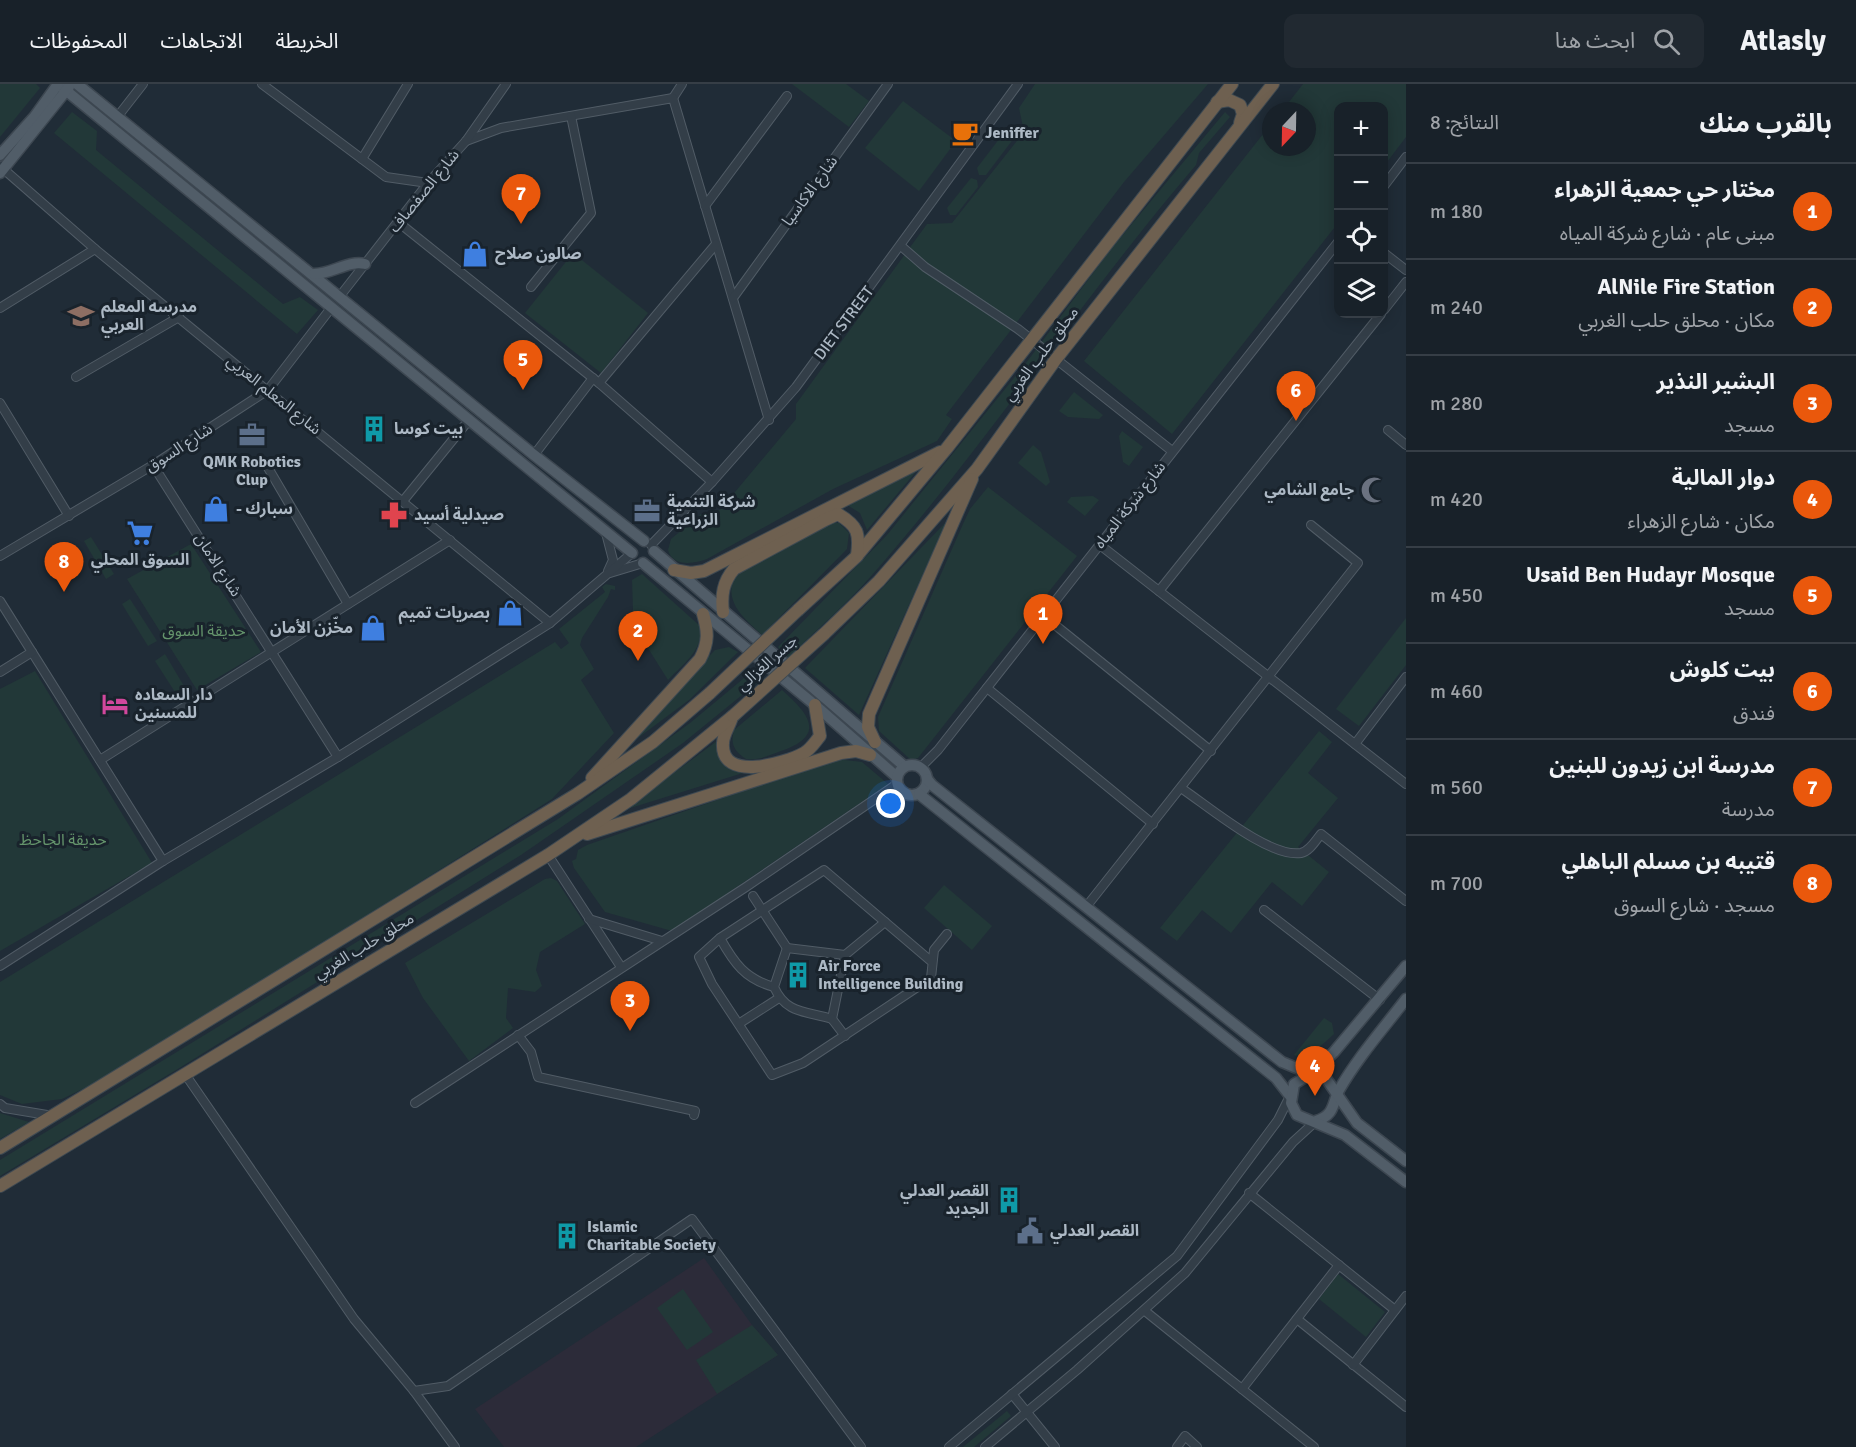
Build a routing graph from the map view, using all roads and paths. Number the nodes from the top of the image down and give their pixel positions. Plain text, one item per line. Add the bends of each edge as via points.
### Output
1 (58, 84) edge
2 (78, 84) edge
3 (143, 84) edge
4 (262, 84) edge
5 (408, 84) edge
6 (506, 84) edge
7 (682, 84) edge
8 (888, 84) edge
9 (1018, 84) edge
10 (1232, 84) edge
11 (1273, 84) edge
12 (69, 88) edge
13 (787, 96) dead end
14 (672, 98) junction
15 (1217, 102) junction
16 (118, 116) junction
17 (571, 116) junction
18 (1237, 130) junction
19 (466, 141) junction
20 (0, 155) edge
21 (1406, 157) edge
22 (362, 159) junction
23 (2, 170) edge
24 (1388, 180) edge
25 (428, 183) junction
26 (705, 206) junction
27 (399, 222) junction
28 (716, 244) junction
29 (901, 246) junction
30 (1334, 248) edge
31 (96, 249) junction
32 (1388, 257) edge
33 (365, 264) junction
34 (1406, 270) edge
35 (314, 274) junction
36 (1406, 282) edge
37 (531, 287) dead end
38 (340, 296) junction
39 (733, 297) junction
40 (1388, 304) edge
41 (0, 308) edge
42 (331, 308) junction
43 (179, 317) junction
44 (1377, 318) edge
45 (1030, 339) junction
46 (1056, 359) junction
47 (76, 377) dead end
48 (596, 381) junction
49 (268, 390) junction
50 (0, 403) edge
51 (469, 420) junction
52 (769, 420) junction
53 (1388, 430) dead end
54 (1406, 445) edge
55 (946, 448) junction
56 (1172, 451) junction
57 (534, 455) junction
58 (153, 465) junction
59 (267, 466) dead end
60 (977, 469) junction
61 (712, 482) junction
62 (403, 501) junction
63 (69, 516) junction
64 (1311, 525) dead end
65 (606, 533) junction
66 (450, 540) junction
67 (1100, 545) junction
68 (650, 546) junction
69 (632, 553) junction
70 (0, 556) edge
71 (856, 557) junction
72 (644, 563) junction
73 (674, 570) junction
74 (607, 574) junction
75 (1159, 591) junction
76 (0, 601) edge
77 (348, 604) junction
78 (798, 610) joint
79 (723, 612) junction
80 (703, 614) junction
81 (1044, 616) junction
82 (550, 623) junction
83 (824, 634) joint
84 (273, 651) junction
85 (32, 652) junction
86 (0, 672) edge
87 (1270, 677) junction
88 (1406, 677) edge
89 (987, 688) junction
90 (710, 693) joint
91 (815, 705) junction
92 (733, 716) junction
93 (875, 742) junction
94 (1355, 744) junction
95 (1211, 751) junction
96 (870, 755) junction
97 (338, 757) junction
98 (100, 760) junction
99 (904, 766) junction
100 (921, 767) junction
101 (927, 779) junction
102 (897, 780) junction
103 (1406, 784) edge
104 (1181, 788) junction
105 (577, 794) junction
106 (919, 794) junction
107 (1152, 824) junction
108 (571, 839) junction
109 (548, 855) junction
110 (163, 861) junction
111 (753, 896) dead end
112 (1406, 901) edge
113 (1086, 907) junction
114 (762, 910) junction
115 (1264, 910) dead end
116 (589, 919) junction
117 (885, 922) junction
118 (947, 934) dead end
119 (720, 938) junction
120 (662, 941) junction
121 (787, 948) junction
122 (845, 955) junction
123 (932, 962) junction
124 (0, 966) edge
125 (1406, 966) edge
126 (621, 967) junction
127 (774, 987) junction
128 (779, 998) junction
129 (1406, 999) edge
130 (1380, 1000) junction
131 (832, 1019) junction
132 (740, 1023) junction
133 (518, 1035) junction
134 (845, 1036) junction
135 (185, 1074) junction
136 (1311, 1074) junction
137 (1337, 1095) junction
138 (1290, 1096) junction
139 (415, 1103) dead end
140 (0, 1104) edge
141 (694, 1115) dead end
142 (54, 1116) junction
143 (1316, 1121) junction
144 (0, 1148) edge
145 (1406, 1161) edge
146 (1406, 1182) edge
147 (0, 1186) edge
148 (1249, 1194) junction
149 (1339, 1265) junction
150 (1406, 1296) edge
151 (1144, 1311) junction
152 (1395, 1311) junction
153 (1297, 1319) junction
154 (1353, 1365) junction
155 (1242, 1389) junction
156 (414, 1390) junction
157 (1012, 1394) junction
158 (1406, 1407) edge
159 (1027, 1412) junction
160 (455, 1447) edge
161 (861, 1447) edge
162 (949, 1447) edge
163 (984, 1447) edge
164 (1055, 1447) edge
165 (1177, 1447) edge
166 (1197, 1447) edge
167 (1314, 1447) edge

1 - 12 main road
1 - 20 main road
2 - 16 main road
3 - 16 street
4 - 22 street
5 - 22 street
6 - 19 street, شارع الصفصاف
7 - 14 street
8 - 39 street, شارع الاكاسيا
9 - 29 street, DIET STREET
10 - 15 highway, محلق حلب الغربي
11 - 18 highway, محلق حلب الغربي
12 - 23 main road
12 - 42 main road
13 - 26 street
14 - 17 street
14 - 26 street
15 - 18 highway via 1229,100 1240,105 1243,114
15 - 45 highway, محلق حلب الغربي
16 - 35 main road
17 - 19 street via 501,128
17 - 37 street via 591,213
18 - 46 highway, محلق حلب الغربي
19 - 25 street, شارع الصفصاف
21 - 24 street
22 - 25 street via 386,177
23 - 31 street, شارع المعلم العربي
25 - 27 street, شارع الصفصاف
26 - 28 street
27 - 33 street, شارع الصفصاف
27 - 48 street
28 - 39 street
28 - 48 street
29 - 45 street
29 - 52 street, DIET STREET
30 - 56 street, شارع شركة المياه
31 - 41 street
31 - 43 street, شارع المعلم العربي
32 - 34 street
33 - 35 main road via 354,263
33 - 38 street, شارع الصفصاف
35 - 38 main road
36 - 40 street
38 - 57 main road
39 - 52 street
42 - 49 street, شارع السوق
42 - 51 main road
43 - 47 street
43 - 49 street, شارع المعلم العربي
44 - 75 street
45 - 46 street
45 - 55 highway, محلق حلب الغربي
46 - 56 street
46 - 60 highway, محلق حلب الغربي
48 - 57 street
48 - 61 street
49 - 58 street, شارع السوق
49 - 62 street, شارع المعلم العربي
50 - 63 street
51 - 62 street
51 - 65 main road
52 - 61 street, DIET STREET
53 - 54 street
55 - 71 highway, محلق حلب الغربي
55 - 73 highway via 704,571
56 - 67 street, شارع شركة المياه
57 - 68 main road
58 - 63 street, شارع السوق
58 - 84 street, شارع الامان
59 - 77 street
60 - 83 highway, محلق حلب الغربي via 879,580
60 - 93 highway via 869,714 868,727
61 - 68 street, DIET STREET
62 - 66 street, شارع المعلم العربي
63 - 70 street, شارع السوق
64 - 87 street via 1358,563
65 - 69 main road
65 - 74 street via 613,560
66 - 77 street
66 - 82 street, شارع المعلم العربي
67 - 75 street
67 - 81 street, شارع شركة المياه
68 - 69 main road via 637,543
68 - 72 main road via 650,561
68 - 73 main road
69 - 72 main road
69 - 74 street
71 - 78 highway, محلق حلب الغربي
71 - 79 highway via 858,533 852,522 838,514 734,569 722,596
72 - 74 street
72 - 80 main road
73 - 79 main road
74 - 82 street
75 - 87 street
76 - 85 street
77 - 84 street
78 - 90 highway, جسر الغزالي, bridge
79 - 93 main road
80 - 91 main road
80 - 105 highway via 707,647 700,659
81 - 89 street, شارع شركة المياه
81 - 95 street
82 - 97 street
83 - 92 highway, جسر الغزالي, bridge
84 - 97 street, شارع الامان
84 - 98 street
85 - 86 street
85 - 98 street
87 - 94 street
87 - 95 street
88 - 94 street
89 - 100 street, شارع شركة المياه
89 - 107 street
90 - 105 highway, محلق حلب الغربي via 653,742
91 - 92 highway via 820,736 813,745 804,753 749,769 726,756 723,744
91 - 96 main road
92 - 108 highway, محلق حلب الغربي via 631,799
93 - 99 main road
94 - 103 street
95 - 104 street
96 - 102 main road
96 - 108 highway via 842,753
97 - 110 street
98 - 110 street
99 - 100 main road
99 - 102 main road
100 - 101 main road
101 - 106 main road
101 - 113 main road
102 - 106 main road via 906,794
102 - 120 street
104 - 107 street
104 - 112 street via 1265,845 1300,853 1321,834
105 - 142 highway, محلق حلب الغربي
106 - 138 main road via 1276,1078
107 - 113 street
108 - 109 highway, محلق حلب الغربي
109 - 116 street
109 - 135 highway, محلق حلب الغربي
110 - 124 street
111 - 114 street
113 - 136 main road via 1282,1062
114 - 117 street via 824,870
114 - 119 street
114 - 121 street
115 - 130 street
116 - 120 street
116 - 126 street
117 - 122 street
117 - 123 street
118 - 123 street via 934,950
119 - 127 street via 742,972
119 - 132 street via 699,957 712,984
120 - 126 street
121 - 122 street
121 - 127 street
122 - 131 street
123 - 134 street via 931,978
125 - 130 main road
126 - 133 street
127 - 128 street
128 - 131 street via 785,1006
128 - 132 street
129 - 137 main road via 1352,1067
130 - 136 main road
131 - 134 street
132 - 134 street via 772,1075 803,1063
133 - 139 street
133 - 141 street via 531,1052 538,1077 694,1111
135 - 147 highway, محلق حلب الغربي
135 - 156 street via 354,1319
136 - 137 main road via 1325,1077
136 - 138 main road via 1294,1084
137 - 143 main road via 1329,1114
137 - 145 main road via 1357,1123
138 - 143 main road via 1297,1114
138 - 157 street via 1278,1120 1177,1256
140 - 142 street
142 - 144 highway, محلق حلب الغربي
143 - 146 main road via 1345,1134
143 - 148 street
148 - 149 street
148 - 151 street via 1185,1273
149 - 152 street
149 - 153 street
150 - 152 street
151 - 155 street
151 - 159 street
152 - 154 street
153 - 154 street
153 - 155 street
154 - 158 street
155 - 167 street
156 - 160 street
156 - 161 street via 448,1386 692,1219
157 - 159 street
157 - 162 street
159 - 163 street
159 - 164 street
165 - 166 street via 1185,1436

